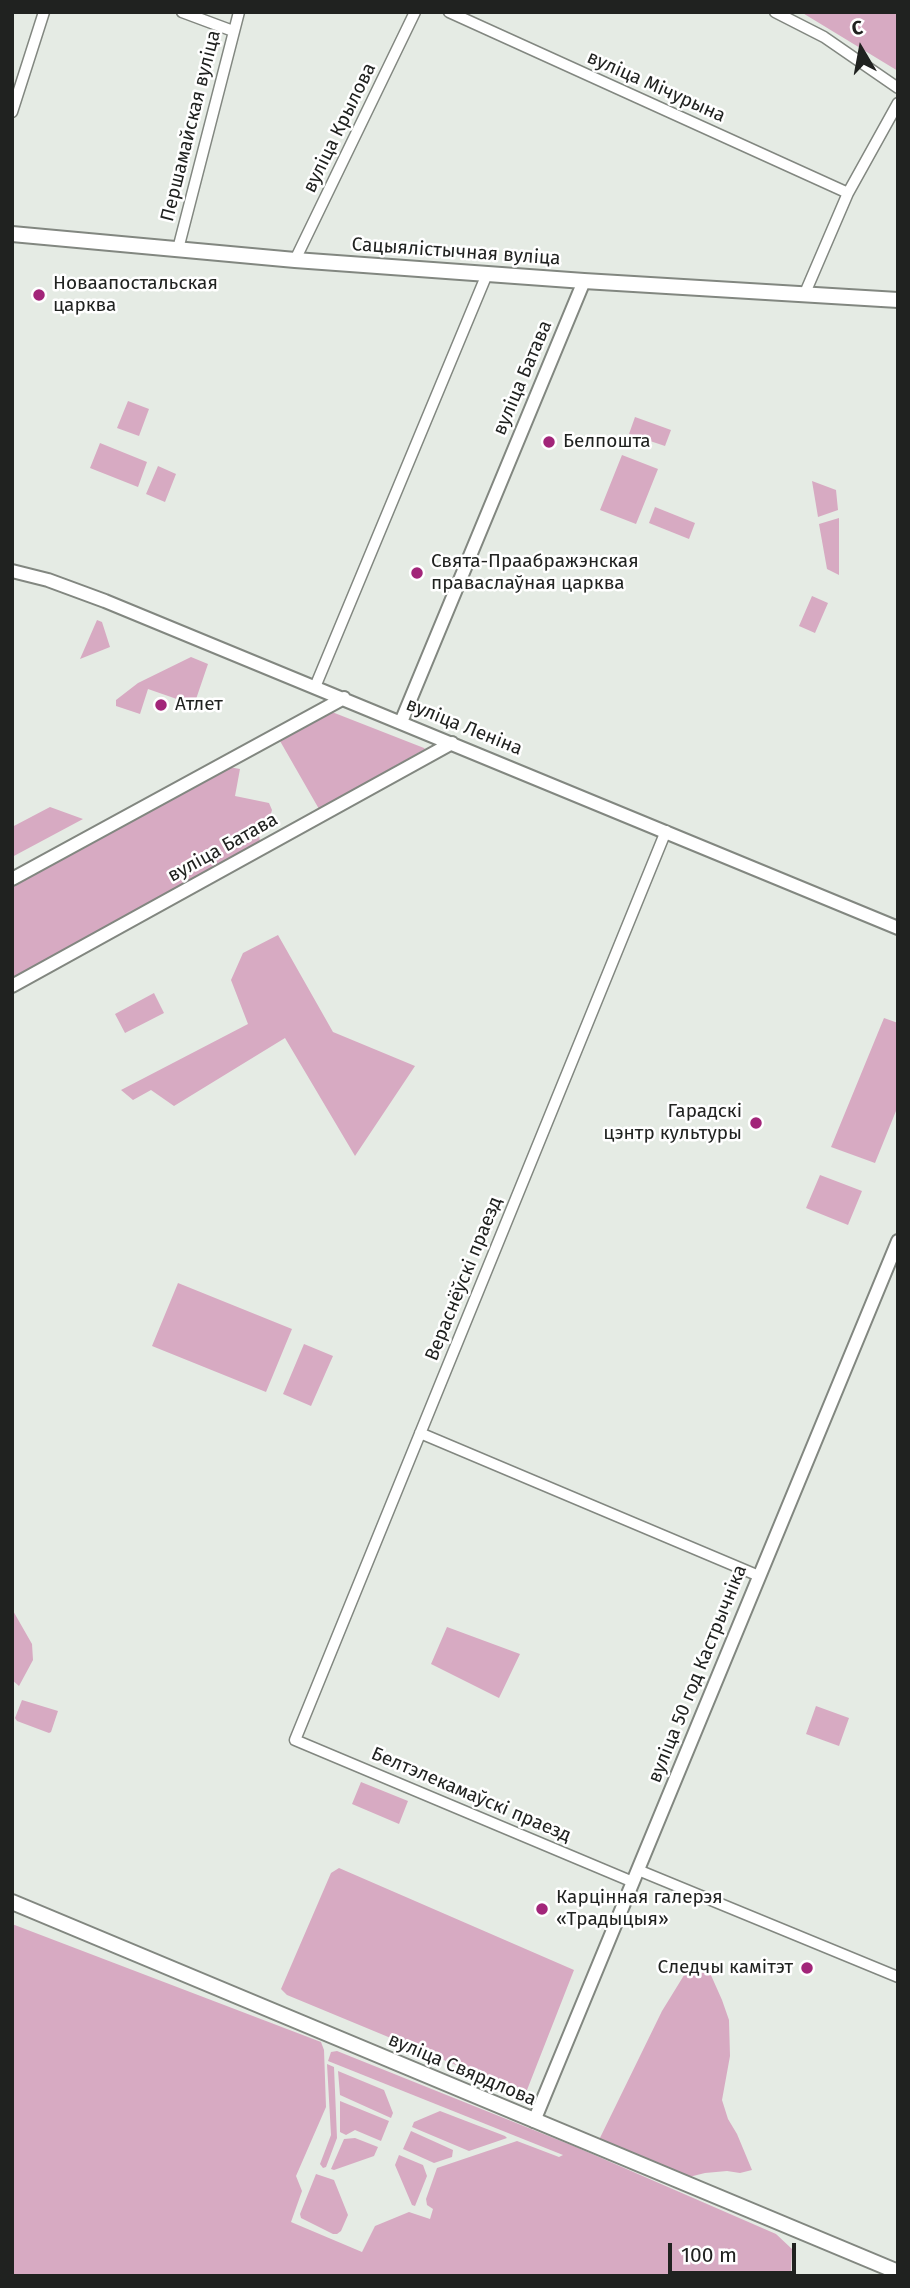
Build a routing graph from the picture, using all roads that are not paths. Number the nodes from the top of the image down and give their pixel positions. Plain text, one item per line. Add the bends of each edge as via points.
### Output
1 (44, 12) edge
2 (182, 12) edge
3 (239, 12) edge
4 (415, 12) edge
5 (449, 12) edge
6 (775, 12) edge
7 (233, 31) junction
8 (898, 88) edge
9 (898, 103) edge
10 (12, 112) edge
11 (848, 193) junction
12 (12, 234) edge
13 (178, 249) junction
14 (295, 260) junction
15 (487, 274) junction
16 (584, 281) junction
17 (805, 293) junction
18 (898, 300) edge
19 (12, 571) edge
20 (315, 687) junction
21 (344, 698) junction
22 (401, 722) junction
23 (452, 743) junction
24 (666, 831) junction
25 (12, 879) edge
26 (898, 928) edge
27 (12, 986) edge
28 (898, 1241) edge
29 (420, 1433) junction
30 (759, 1576) junction
31 (295, 1740) joint
32 (635, 1876) junction
33 (12, 1902) edge
34 (898, 1978) edge
35 (534, 2121) junction
36 (898, 2272) edge

1 - 10 street
2 - 7 street
3 - 7 street, Першамайская вуліца
4 - 14 street, вуліца Крылова
5 - 11 street, вуліца Мічурына
6 - 8 street via 824,37
7 - 13 street, Першамайская вуліца
9 - 11 street
11 - 17 street
12 - 13 main road, Сацыялістычная вуліца
13 - 14 main road, Сацыялістычная вуліца
14 - 15 main road, Сацыялістычная вуліца
15 - 16 main road, Сацыялістычная вуліца
15 - 20 street
16 - 17 main road, Сацыялістычная вуліца
16 - 22 street, вуліца Батава
17 - 18 main road, Сацыялістычная вуліца
19 - 20 street, вуліца Леніна via 105,601
20 - 21 street, вуліца Леніна
21 - 22 street, вуліца Леніна
21 - 25 street
22 - 23 street, вуліца Леніна
23 - 24 street, вуліца Леніна
23 - 27 street, вуліца Батава
24 - 26 street, вуліца Леніна
24 - 29 street, Вераснёўскі праезд
28 - 30 street, вуліца 50 год Кастрычніка
29 - 30 street
29 - 31 street, Вераснёўскі праезд
30 - 32 street, вуліца 50 год Кастрычніка
31 - 32 street, Белтэлекамаўскі праезд
32 - 34 street, Белтэлекамаўскі праезд
32 - 35 street, вуліца 50 год Кастрычніка
33 - 35 main road, вуліца Свярдлова
35 - 36 main road, вуліца Свярдлова

